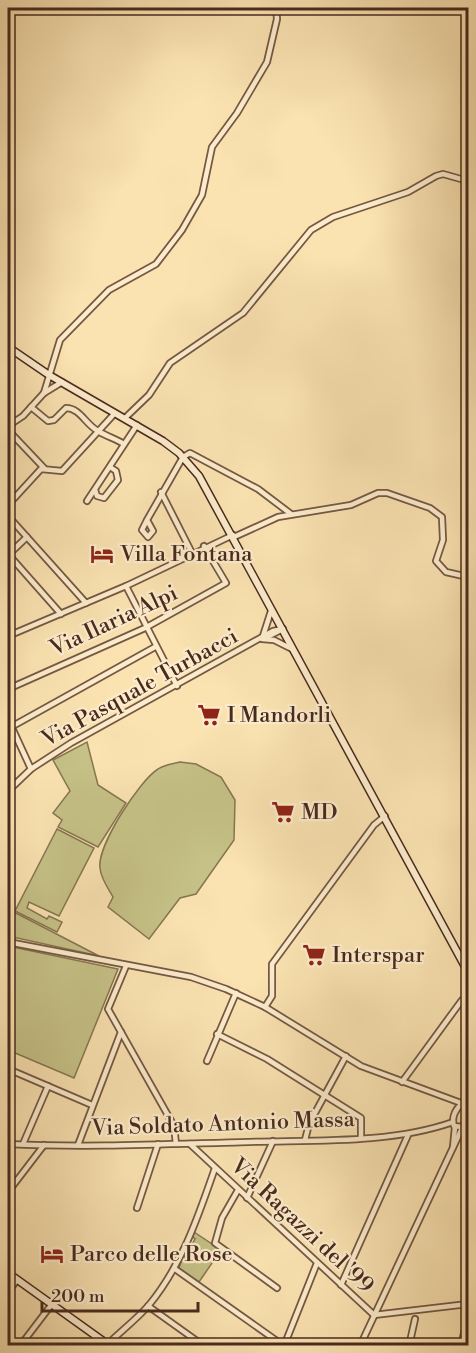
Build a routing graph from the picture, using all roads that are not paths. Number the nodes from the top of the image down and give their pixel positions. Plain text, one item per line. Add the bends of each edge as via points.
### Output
1 (276, 8) edge
2 (468, 181) edge
3 (8, 347) edge
4 (49, 375) junction
5 (62, 382) junction
6 (44, 393) junction
7 (31, 407) junction
8 (115, 412) junction
9 (125, 418) junction
10 (137, 425) junction
11 (8, 428) edge
12 (98, 432) junction
13 (124, 444) junction
14 (183, 457) junction
15 (110, 467) junction
16 (45, 468) junction
17 (95, 490) junction
18 (161, 492) junction
19 (87, 501) dead end
20 (8, 505) edge
21 (291, 514) junction
22 (8, 516) edge
23 (147, 520) dead end
24 (233, 536) junction
25 (27, 537) junction
26 (204, 546) junction
27 (192, 553) junction
28 (8, 554) edge
29 (468, 577) edge
30 (126, 586) junction
31 (86, 603) junction
32 (271, 606) junction
33 (61, 614) junction
34 (145, 628) junction
35 (284, 629) junction
36 (8, 635) edge
37 (262, 639) junction
38 (155, 647) junction
39 (297, 653) junction
40 (177, 686) junction
41 (8, 689) edge
42 (8, 719) edge
43 (11, 727) junction
44 (31, 770) junction
45 (8, 791) edge
46 (385, 816) junction
47 (8, 942) edge
48 (126, 966) junction
49 (468, 972) edge
50 (236, 993) junction
51 (468, 996) edge
52 (265, 1007) junction
53 (122, 1032) junction
54 (217, 1034) junction
55 (346, 1056) junction
56 (207, 1061) dead end
57 (8, 1069) edge
58 (402, 1082) junction
59 (48, 1086) junction
60 (325, 1096) junction
61 (445, 1097) junction
62 (468, 1099) edge
63 (462, 1103) junction
64 (92, 1105) junction
65 (468, 1106) edge
66 (456, 1112) junction
67 (468, 1116) edge
68 (464, 1124) junction
69 (454, 1125) junction
70 (408, 1135) junction
71 (361, 1137) junction
72 (305, 1140) junction
73 (273, 1141) junction
74 (8, 1144) edge
75 (23, 1144) junction
76 (158, 1144) junction
77 (176, 1144) junction
78 (190, 1144) junction
79 (44, 1145) junction
80 (78, 1145) junction
81 (453, 1153) junction
82 (215, 1168) junction
83 (238, 1190) junction
84 (8, 1192) edge
85 (247, 1198) junction
86 (137, 1208) dead end
87 (317, 1263) junction
88 (175, 1269) junction
89 (8, 1273) edge
90 (17, 1280) junction
91 (341, 1285) junction
92 (277, 1288) dead end
93 (8, 1292) edge
94 (52, 1304) junction
95 (468, 1304) edge
96 (148, 1306) junction
97 (374, 1315) junction
98 (468, 1316) edge
99 (415, 1319) dead end
100 (467, 1325) edge
101 (109, 1345) edge
102 (20, 1346) edge
103 (204, 1346) edge
104 (284, 1346) edge
105 (360, 1346) edge
106 (409, 1346) edge
107 (461, 1346) edge

1 - 4 street via 267,62 212,147 202,195 182,230 156,264 109,290 60,340
2 - 9 street via 443,174 436,176 408,192 333,217 311,230 243,313 170,363 149,395
3 - 4 main road
4 - 5 main road
4 - 6 street
5 - 6 street
5 - 8 main road
6 - 7 street
7 - 11 street
7 - 12 street via 48,422 69,407
8 - 9 main road
8 - 12 street
9 - 10 main road
10 - 13 street
10 - 14 main road
11 - 16 street
12 - 13 street via 106,432
12 - 16 street via 62,471
13 - 15 street
14 - 18 street
14 - 21 street via 190,453 237,477
14 - 24 main road via 203,482
15 - 17 street
15 - 17 street via 116,471 118,480 104,498 97,496
16 - 20 street
17 - 19 street
18 - 23 street
18 - 27 street
21 - 24 street
21 - 29 street via 330,510 387,493 430,508 442,518 443,540 436,561 446,572
22 - 25 street
24 - 26 street
24 - 32 main road
25 - 28 street
25 - 31 street
26 - 27 street
26 - 34 street, Via Ilaria Alpi via 226,583
27 - 30 street
28 - 33 street
30 - 31 street
30 - 34 street
31 - 33 street
32 - 35 main road
32 - 37 street, Via Pasquale Turbacci
33 - 36 street
34 - 38 street
34 - 41 street, Via Ilaria Alpi
35 - 37 street, Via Pasquale Turbacci
35 - 39 main road
37 - 39 street, Via Pasquale Turbacci via 274,640
37 - 40 street, Via Pasquale Turbacci
38 - 40 street
38 - 43 street
39 - 46 main road
40 - 44 street, Via Pasquale Turbacci
42 - 43 street
43 - 44 street
44 - 45 street, Via Pasquale Turbacci
46 - 49 main road
46 - 52 street via 374,825 272,964 272,996
47 - 48 street
48 - 50 street via 191,977
48 - 53 street via 108,1010
50 - 52 street
50 - 54 street
51 - 58 street
52 - 55 street
53 - 64 street
53 - 77 street via 174,1126
54 - 56 street
54 - 60 street via 267,1059
55 - 58 street
55 - 60 street
57 - 59 street
58 - 61 street
59 - 64 street
59 - 75 street
60 - 71 street via 361,1118
60 - 72 street
61 - 63 street
61 - 66 street
62 - 63 street
63 - 65 street
63 - 66 street
64 - 80 street
66 - 69 street
67 - 68 street
68 - 69 street, Via Soldato Antonio Massa via 460,1128
68 - 81 street
69 - 70 street, Via Soldato Antonio Massa
69 - 81 street
70 - 71 street, Via Soldato Antonio Massa
70 - 91 street
71 - 72 street, Via Soldato Antonio Massa
72 - 73 street, Via Soldato Antonio Massa
73 - 78 street, Via Soldato Antonio Massa
73 - 85 street
74 - 75 street, Via Soldato Antonio Massa
75 - 79 street, Via Soldato Antonio Massa
76 - 77 street, Via Soldato Antonio Massa
76 - 80 street, Via Soldato Antonio Massa
76 - 86 street
77 - 78 street, Via Soldato Antonio Massa
78 - 82 street, Via Ragazzi del '99
79 - 80 street, Via Soldato Antonio Massa
79 - 84 street
81 - 97 street
82 - 83 street, Via Ragazzi del '99
82 - 88 street
83 - 85 street, Via Ragazzi del '99
83 - 92 street via 222,1218 214,1243
85 - 87 street, Via Ragazzi del '99
87 - 91 street, Via Ragazzi del '99
87 - 104 street
88 - 96 street
88 - 104 street
89 - 90 main road
90 - 93 street
90 - 94 main road
91 - 97 street, Via Ragazzi del '99
94 - 101 main road
94 - 102 street
95 - 97 street, Via Ragazzi del '99
96 - 101 street
96 - 103 street
97 - 105 street
98 - 100 street
99 - 106 street
100 - 107 street

